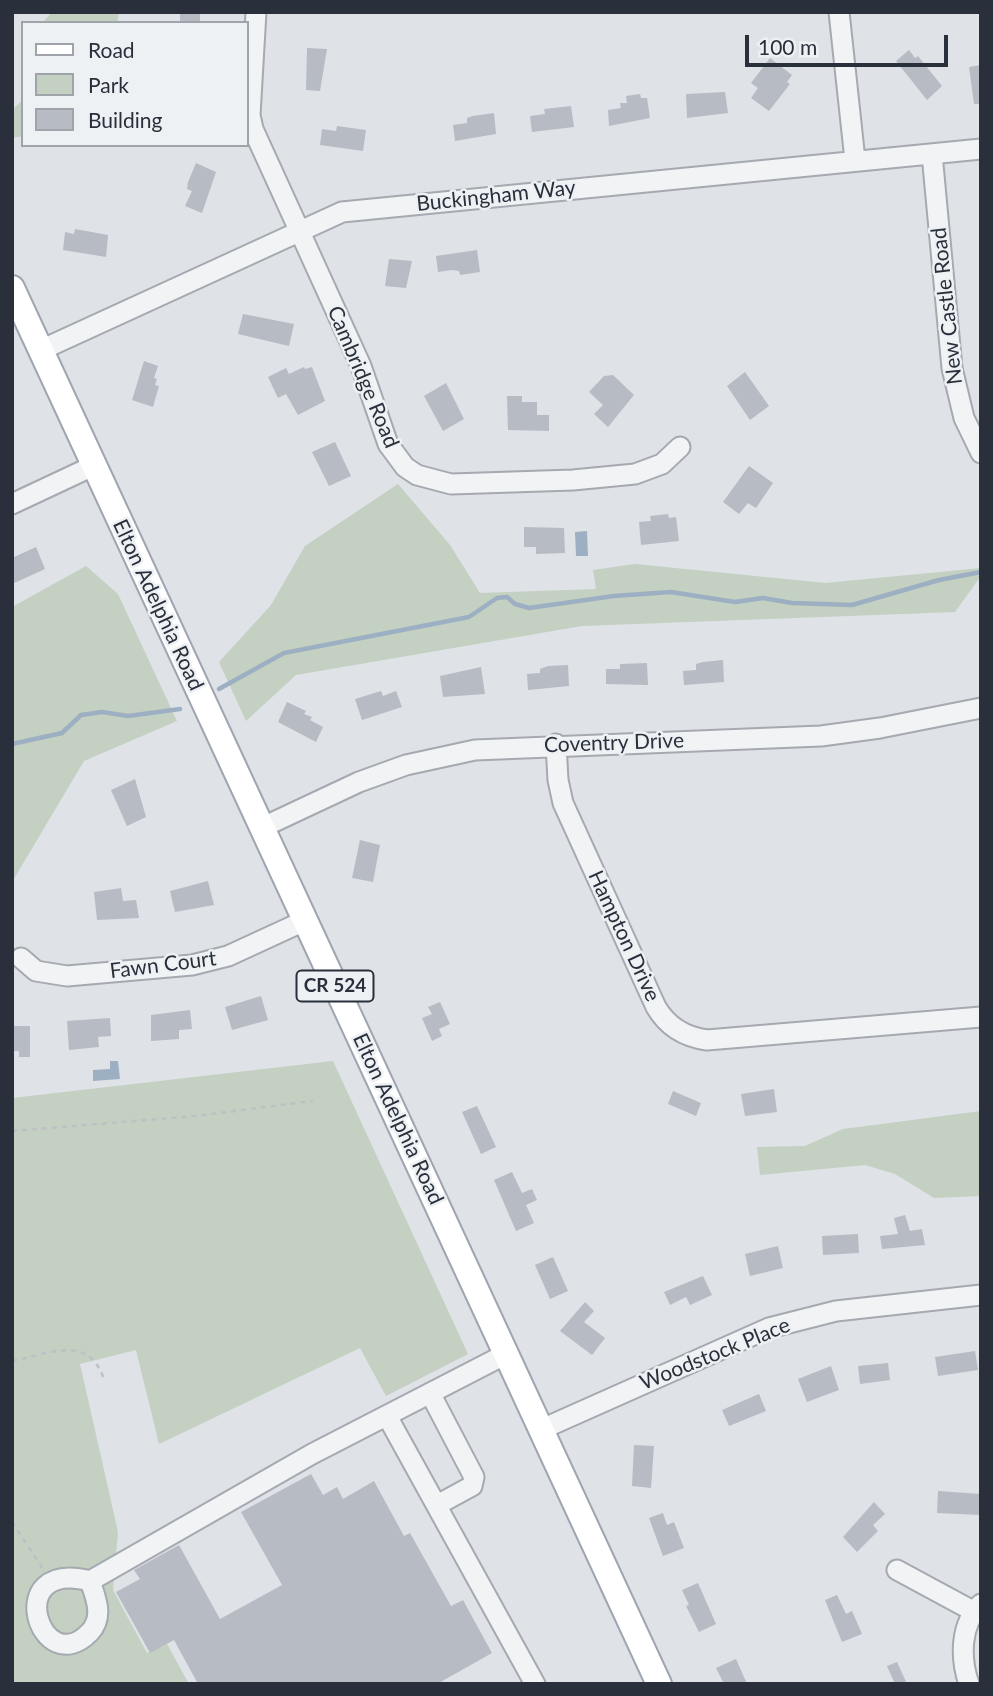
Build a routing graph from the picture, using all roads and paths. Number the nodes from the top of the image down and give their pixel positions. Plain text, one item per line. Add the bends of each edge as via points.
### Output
1 (256, 12) edge
2 (839, 12) edge
3 (981, 149) edge
4 (932, 154) junction
5 (855, 160) junction
6 (299, 230) junction
7 (12, 288) edge
8 (41, 350) junction
9 (680, 447) dead end
10 (981, 453) edge
11 (93, 466) junction
12 (12, 504) edge
13 (981, 708) edge
14 (556, 744) junction
15 (261, 828) junction
16 (303, 921) junction
17 (21, 958) dead end
18 (981, 1017) edge
19 (313, 1101) dead end
20 (12, 1130) edge
21 (981, 1295) edge
22 (506, 1354) junction
23 (12, 1362) edge
24 (104, 1378) dead end
25 (430, 1393) junction
26 (387, 1416) junction
27 (540, 1430) junction
28 (437, 1505) junction
29 (12, 1522) edge
30 (897, 1570) dead end
31 (49, 1581) junction
32 (90, 1581) junction
33 (977, 1608) edge
34 (535, 1684) edge
35 (659, 1684) edge
36 (969, 1684) edge

1 - 6 street, Cambridge Road via 250,114
2 - 5 street
3 - 4 street, Buckingham Way
4 - 5 street, Buckingham Way
4 - 10 street, New Castle Road via 952,368 964,418
5 - 6 street, Buckingham Way via 353,210
6 - 8 street, Buckingham Way
6 - 9 street, Cambridge Road via 361,366 388,444 417,475 451,484 585,479 646,471 662,464
7 - 8 main road, Elton Adelphia Road / CR 524
8 - 11 main road, Elton Adelphia Road / CR 524
11 - 12 street
11 - 15 main road, Elton Adelphia Road / CR 524
13 - 14 street, Coventry Drive via 821,736
14 - 15 street, Coventry Drive via 475,750 406,765
14 - 18 street, Hampton Drive via 563,803 656,1007 681,1032 707,1040
15 - 16 main road, Elton Adelphia Road / CR 524
16 - 17 street, Fawn Court via 228,956 192,965 67,976 36,971
16 - 22 main road, Elton Adelphia Road / CR 524
19 - 20 path via 195,1116
21 - 27 street, Woodstock Place via 836,1311 769,1328
22 - 25 street
22 - 27 main road, Elton Adelphia Road / CR 524
23 - 24 path via 77,1348 90,1354
25 - 26 street
25 - 28 street via 474,1478 472,1486
26 - 28 street
26 - 32 street
27 - 35 main road, Elton Adelphia Road / CR 524
28 - 34 street
29 - 31 path
30 - 33 street
31 - 32 street via 62,1577
31 - 32 street via 33,1600 33,1622 47,1639 71,1643 93,1629 98,1614
33 - 36 street via 966,1627 963,1648

